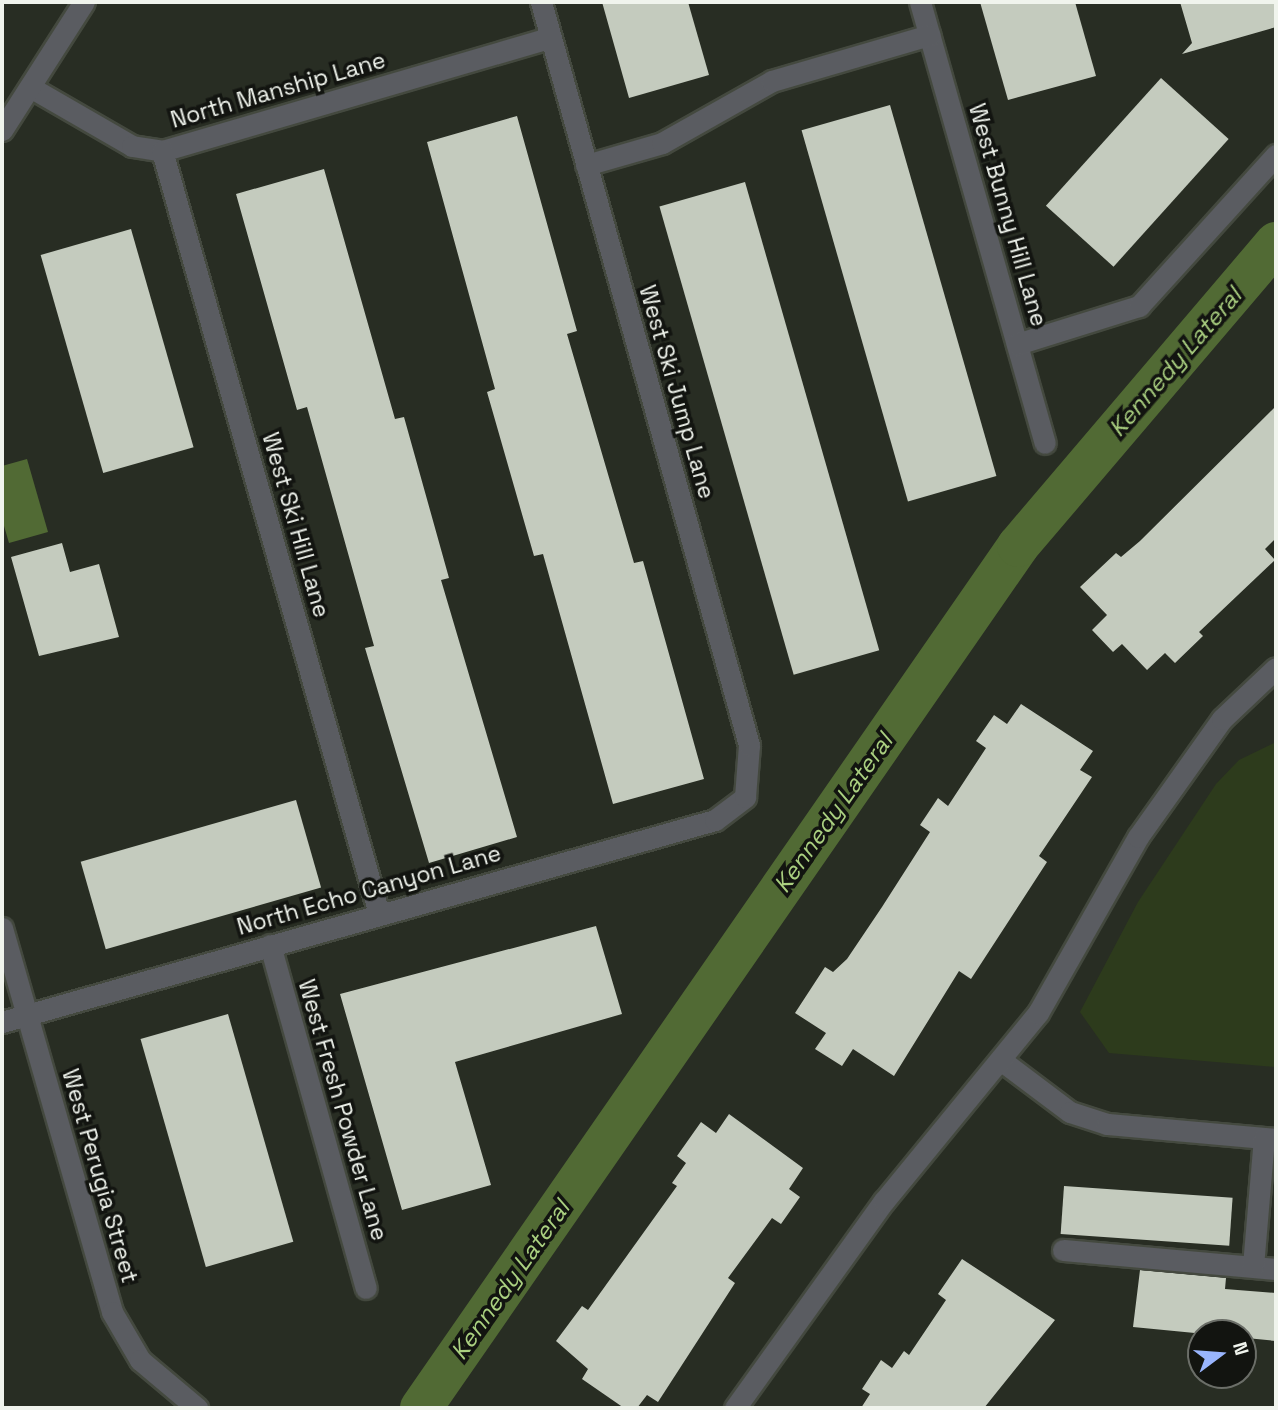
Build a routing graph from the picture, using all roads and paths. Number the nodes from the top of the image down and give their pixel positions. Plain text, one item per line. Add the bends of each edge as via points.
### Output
1 (84, 2) edge
2 (541, 2) edge
3 (920, 2) edge
4 (929, 35) junction
5 (551, 37) junction
6 (30, 87) junction
7 (2, 130) edge
8 (162, 151) junction
9 (1276, 155) edge
10 (586, 165) junction
11 (1017, 344) junction
12 (1045, 443) dead end
13 (1276, 668) edge
14 (745, 797) joint
15 (379, 914) junction
16 (2, 928) edge
17 (270, 945) junction
18 (27, 1014) junction
19 (2, 1022) edge
20 (1002, 1061) junction
21 (1270, 1139) edge
22 (1063, 1250) dead end
23 (1253, 1266) junction
24 (1276, 1269) edge
25 (366, 1288) dead end
26 (197, 1408) edge
27 (736, 1408) edge

1 - 6 street
2 - 5 street, West Ski Jump Lane
3 - 4 street, West Bunny Hill Lane
4 - 10 street via 772,81 662,143
4 - 11 street, West Bunny Hill Lane
5 - 8 street, North Manship Lane
5 - 10 street, West Ski Jump Lane
6 - 7 street
6 - 8 street, North Manship Lane via 121,141
8 - 15 street, West Ski Hill Lane
9 - 11 street via 1139,306
10 - 14 street, West Ski Jump Lane via 749,745
11 - 12 street, West Bunny Hill Lane
13 - 20 street via 1223,719 1138,837 1038,1013
14 - 15 street, North Echo Canyon Lane via 715,820
15 - 17 street, North Echo Canyon Lane
16 - 18 street, West Perugia Street
17 - 18 street, North Echo Canyon Lane
17 - 25 street, West Fresh Powder Lane
18 - 19 street, North Echo Canyon Lane
18 - 26 street, West Perugia Street via 112,1312 141,1360
20 - 21 street via 1070,1112 1107,1124
20 - 27 street via 884,1201
21 - 23 street
22 - 23 street
23 - 24 street

